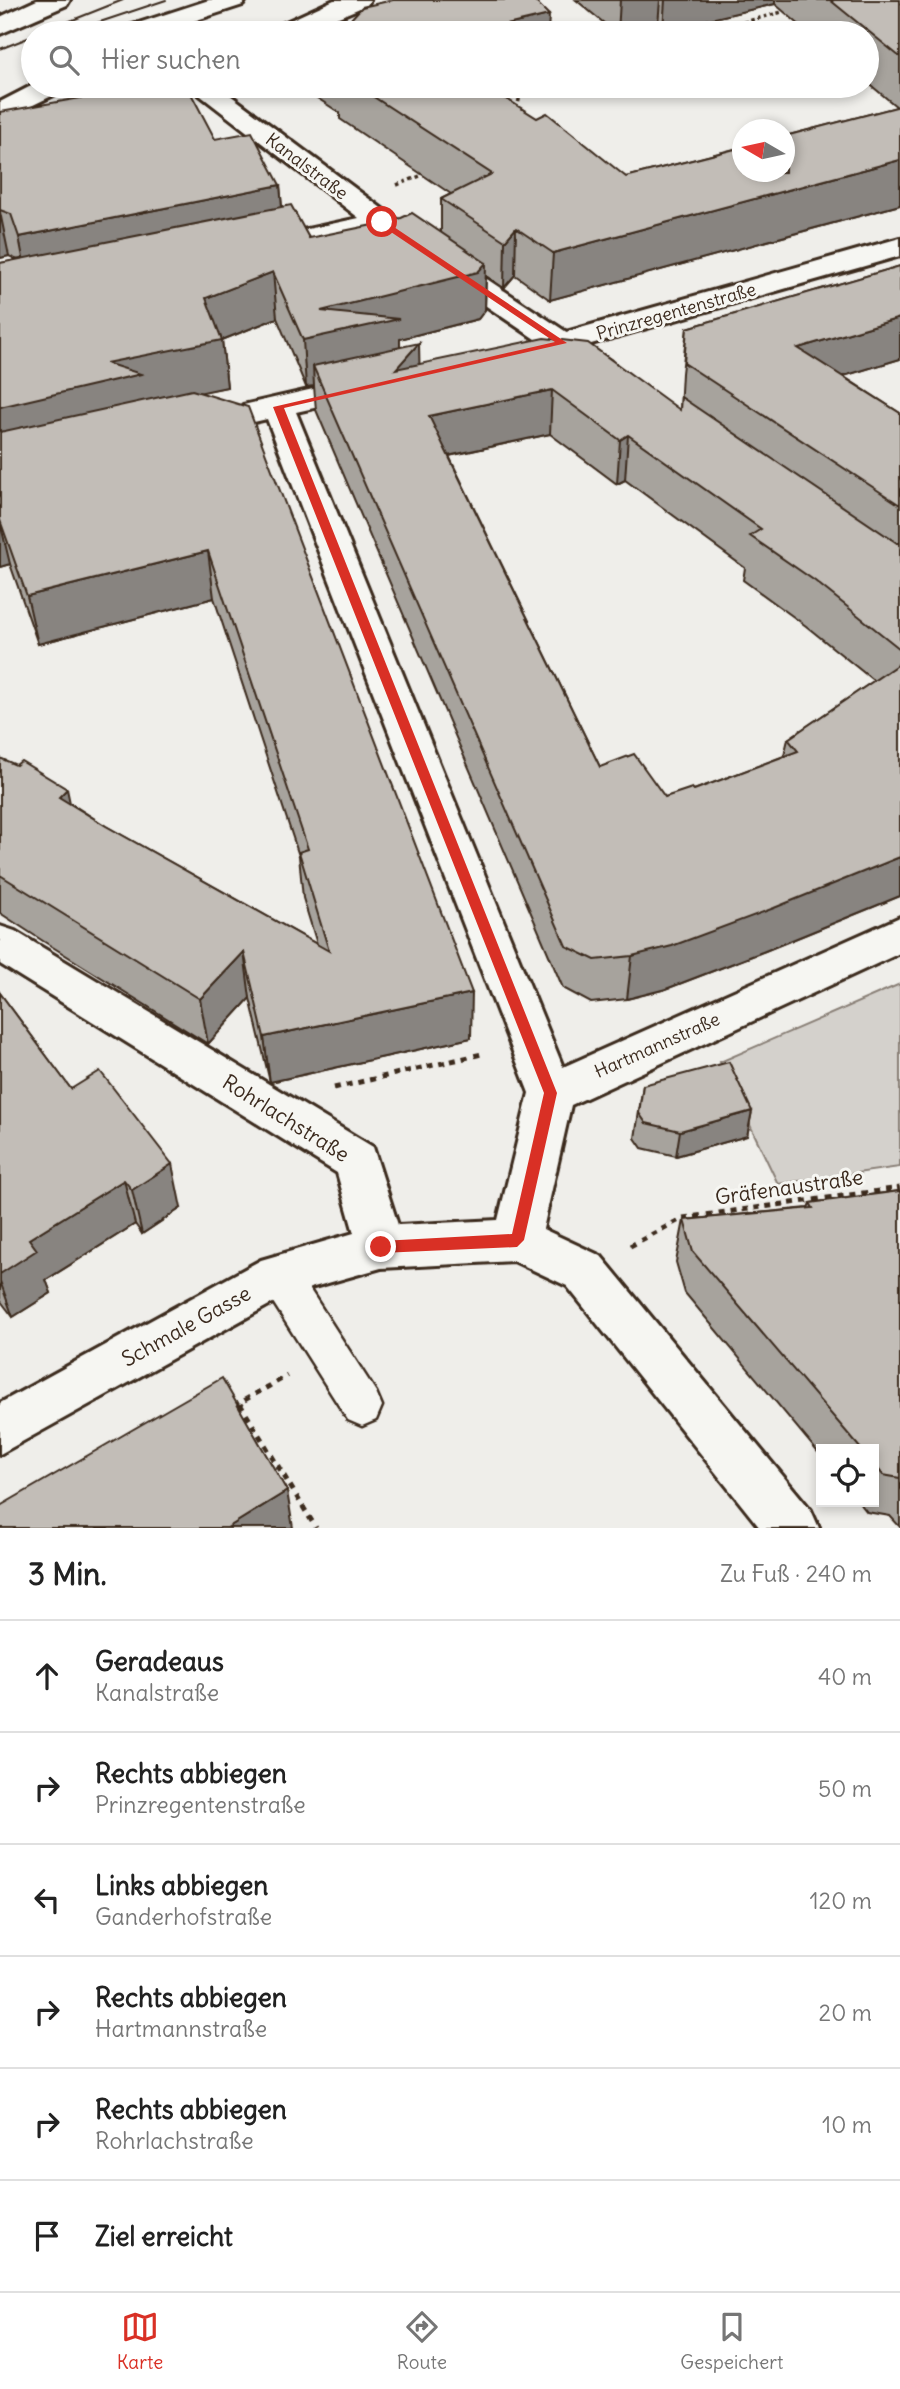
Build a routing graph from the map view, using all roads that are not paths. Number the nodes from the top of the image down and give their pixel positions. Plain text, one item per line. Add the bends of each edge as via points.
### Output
1 (58, 0) edge
2 (234, 0) edge
3 (358, 0) edge
4 (172, 21) edge
5 (310, 21) edge
6 (0, 26) edge
7 (53, 98) edge
8 (55, 98) edge
9 (217, 98) edge
10 (0, 113) edge
11 (0, 122) edge
12 (382, 222) junction
13 (900, 247) edge
14 (234, 253) edge
15 (563, 343) junction
16 (522, 352) edge
17 (400, 380) edge
18 (619, 382) edge
19 (278, 407) junction
20 (225, 418) edge
21 (900, 934) edge
22 (0, 943) edge
23 (551, 1093) junction
24 (517, 1240) junction
25 (381, 1247) junction
26 (278, 1275) junction
27 (362, 1406) dead end
28 (0, 1430) edge
29 (793, 1528) edge

1 - 6 street
2 - 4 street
3 - 5 street
7 - 10 street
8 - 11 street
9 - 12 street, Kanalstraße
12 - 14 street
12 - 15 street, Kanalstraße
13 - 15 street, Prinzregentenstraße
15 - 16 street, Prinzregentenstraße
15 - 18 street, Kanalstraße
17 - 19 street
19 - 20 street
19 - 23 street
21 - 23 street, Hartmannstraße
22 - 25 street, Rohrlachstraße via 357,1161
23 - 24 street
24 - 25 street
24 - 29 street via 584,1271
25 - 26 street, Schmale Gasse
26 - 27 lane
26 - 28 street, Schmale Gasse

